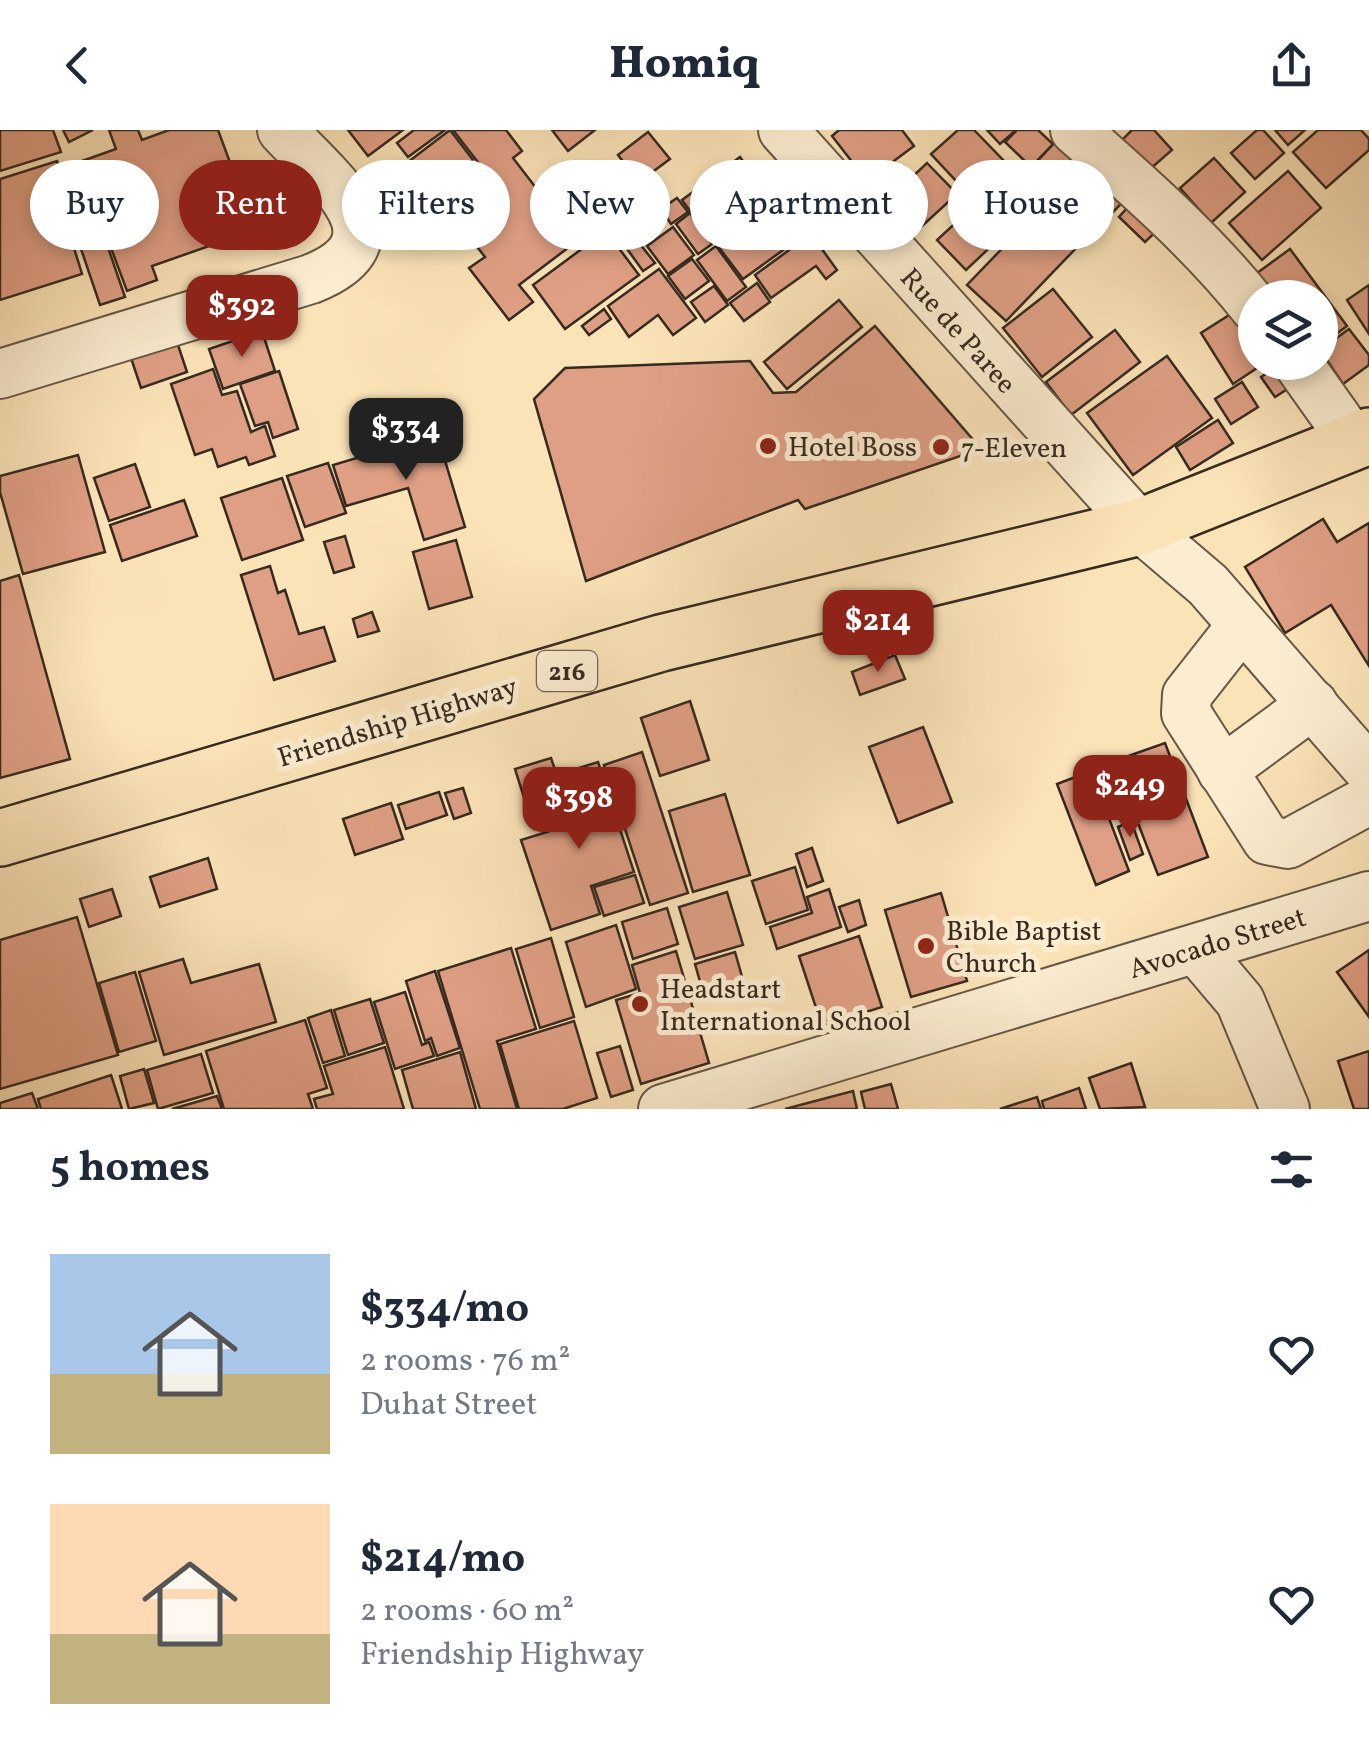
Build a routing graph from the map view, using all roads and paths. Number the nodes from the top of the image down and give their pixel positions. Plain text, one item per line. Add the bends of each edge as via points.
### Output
1 (282, 130) edge
2 (782, 130) edge
3 (1075, 130) edge
4 (1238, 287) edge
5 (0, 374) edge
6 (1313, 380) edge
7 (1362, 440) edge
8 (1140, 527) junction
9 (1242, 625) junction
10 (1313, 704) junction
11 (1222, 770) junction
12 (1369, 770) edge
13 (1369, 800) edge
14 (0, 838) edge
15 (1369, 896) edge
16 (1196, 948) junction
17 (732, 1099) edge
18 (663, 1109) edge
19 (1285, 1109) edge

1 - 5 street via 351,206 358,223 354,251 335,270
2 - 8 street, Rue de Paree
3 - 4 street
6 - 7 street
7 - 8 main road, Friendship Highway / 216
8 - 9 street, Rue de Paree via 1208,585
8 - 14 main road, Friendship Highway / 216 via 661,643
9 - 10 street, Rue de Paree
9 - 11 street via 1187,695 1186,713
10 - 11 street
10 - 12 street, Rue de Paree
11 - 13 street via 1266,840 1288,844
15 - 16 street, Avocado Street
16 - 17 street, Avocado Street
16 - 19 street via 1240,1001
17 - 18 street, Avocado Street

